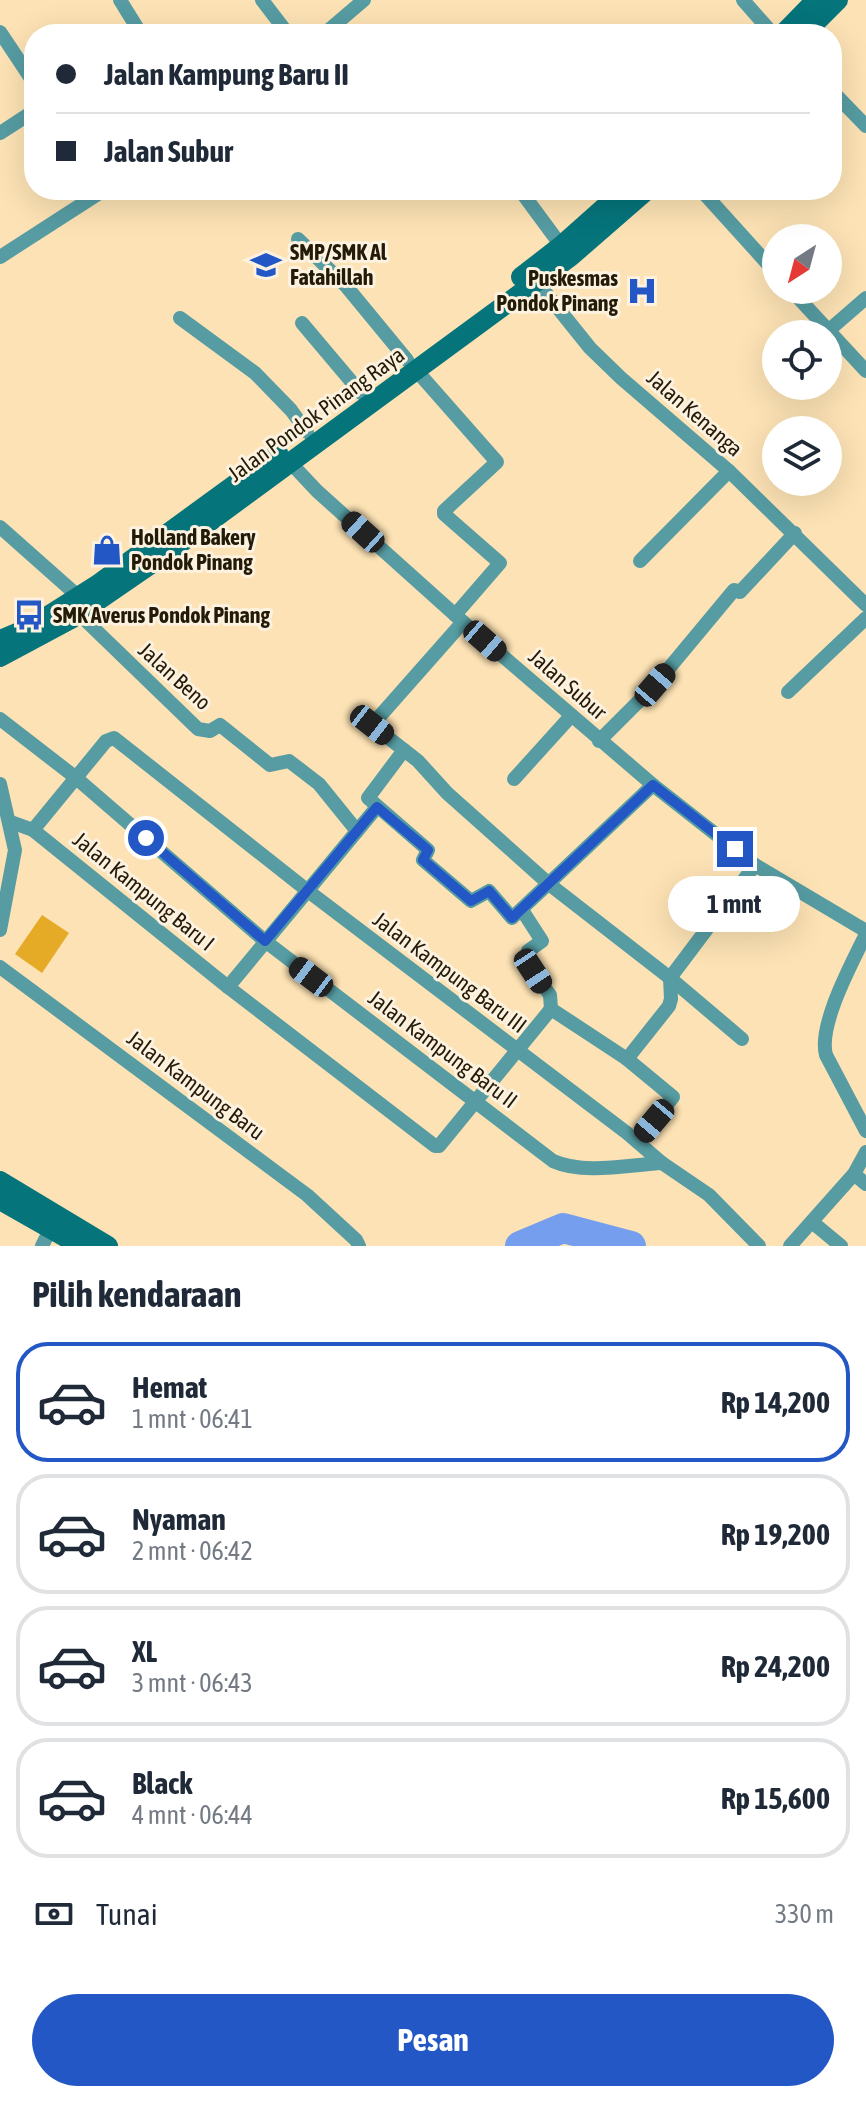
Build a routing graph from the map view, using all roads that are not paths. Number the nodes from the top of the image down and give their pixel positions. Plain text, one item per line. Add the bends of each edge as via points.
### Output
1 (120, 0) edge
2 (262, 0) edge
3 (364, 0) edge
4 (743, 0) edge
5 (816, 0) edge
6 (838, 0) edge
7 (135, 24) edge
8 (280, 24) edge
9 (336, 24) edge
10 (764, 24) edge
11 (793, 24) edge
12 (814, 24) edge
13 (0, 32) edge
14 (24, 68) edge
15 (842, 101) edge
16 (24, 117) edge
17 (866, 126) edge
18 (0, 133) edge
19 (86, 200) edge
20 (527, 200) edge
21 (615, 200) edge
22 (634, 200) edge
23 (710, 200) edge
24 (298, 239) dead end
25 (566, 252) junction
26 (0, 257) edge
27 (762, 258) edge
28 (532, 277) junction
29 (866, 298) edge
30 (804, 304) edge
31 (180, 318) dead end
32 (818, 320) edge
33 (841, 320) edge
34 (302, 323) dead end
35 (842, 346) edge
36 (412, 365) junction
37 (866, 371) edge
38 (361, 393) junction
39 (307, 432) junction
40 (285, 457) junction
41 (729, 471) junction
42 (0, 527) edge
43 (795, 533) junction
44 (640, 561) dead end
45 (866, 605) edge
46 (73, 609) junction
47 (459, 618) junction
48 (866, 618) edge
49 (0, 640) edge
50 (0, 657) edge
51 (788, 692) dead end
52 (571, 716) junction
53 (0, 719) edge
54 (599, 741) junction
55 (404, 750) junction
56 (75, 777) junction
57 (514, 779) dead end
58 (0, 784) edge
59 (653, 785) junction
60 (377, 807) junction
61 (11, 822) junction
62 (33, 830) junction
63 (357, 831) junction
64 (755, 865) junction
65 (549, 884) junction
66 (308, 891) junction
67 (517, 914) junction
68 (0, 930) edge
69 (866, 932) edge
70 (265, 941) junction
71 (0, 967) edge
72 (670, 978) junction
73 (228, 987) junction
74 (551, 1009) junction
75 (742, 1039) dead end
76 (517, 1051) junction
77 (627, 1059) junction
78 (474, 1101) junction
79 (866, 1131) edge
80 (637, 1141) junction
81 (866, 1152) edge
82 (662, 1163) junction
83 (854, 1174) junction
84 (0, 1181) edge
85 (866, 1184) edge
86 (0, 1200) edge
87 (812, 1222) junction
88 (46, 1237) edge
89 (81, 1246) edge
90 (108, 1246) edge
91 (359, 1246) edge
92 (759, 1246) edge
93 (790, 1246) edge
94 (841, 1246) edge

1 - 7 street
2 - 8 street
3 - 9 street
4 - 10 street
5 - 11 main road
6 - 12 main road
13 - 14 street
15 - 17 street
16 - 18 street
19 - 26 street
20 - 25 street
21 - 25 main road, Jalan Pondok Pinang Raya
22 - 25 main road, Jalan Pondok Pinang Raya
23 - 27 street
24 - 36 street via 346,286
25 - 28 main road, Jalan Pondok Pinang Raya
28 - 36 main road, Jalan Pondok Pinang Raya
28 - 41 street, Jalan Kenanga via 590,348
29 - 33 street
30 - 32 street
31 - 39 street via 255,373
34 - 38 street
35 - 37 street
36 - 38 main road, Jalan Pondok Pinang Raya
36 - 40 main road, Jalan Pondok Pinang Raya
36 - 47 street via 497,462 444,511 500,563
38 - 39 main road, Jalan Pondok Pinang Raya
39 - 40 main road, Jalan Pondok Pinang Raya
40 - 46 main road, Jalan Pondok Pinang Raya via 179,545
40 - 47 street, Jalan Subur
41 - 43 street, Jalan Kenanga
41 - 44 street
42 - 46 street
43 - 45 street, Jalan Kenanga
43 - 54 street via 740,592 733,590 655,685
46 - 49 main road, Jalan Pondok Pinang Raya
46 - 50 main road, Jalan Pondok Pinang Raya
46 - 63 street, Jalan Beno via 198,729 210,731 220,725 270,765 289,761 319,784
47 - 52 street, Jalan Subur
47 - 55 street via 372,724
48 - 51 street
52 - 54 street, Jalan Subur
52 - 57 street
53 - 56 street
54 - 59 street, Jalan Subur
55 - 60 street via 368,794
55 - 65 street
56 - 62 street
56 - 66 street, Jalan Kampung Baru III via 110,738 117,739
56 - 70 street, Jalan Kampung Baru II
58 - 61 street
59 - 64 street, Jalan Subur
59 - 65 street
60 - 63 street
60 - 67 street via 428,850 423,860 471,901 489,891
61 - 62 street
61 - 68 street via 15,850
62 - 73 street, Jalan Kampung Baru I
63 - 66 street
64 - 69 street, Jalan Subur
64 - 72 street
65 - 67 street
65 - 72 street
66 - 70 street
66 - 76 street, Jalan Kampung Baru III
67 - 74 street via 542,941 528,951 533,971 550,995
69 - 79 street, Jalan Subur via 829,1017 823,1045
70 - 73 street
70 - 78 street, Jalan Kampung Baru II
71 - 91 street, Jalan Kampung Baru via 307,1195
72 - 75 street
72 - 77 street via 669,1006
73 - 78 street, Jalan Kampung Baru I via 435,1146
74 - 76 street, Jalan Kampung Baru I
74 - 77 street
76 - 78 street, Jalan Kampung Baru I
76 - 80 street, Jalan Kampung Baru III
77 - 80 street via 673,1097
78 - 82 street, Jalan Kampung Baru II via 558,1164
80 - 82 street, Jalan Kampung Baru III
81 - 83 street
82 - 92 street, Jalan Kampung Baru III via 709,1195
83 - 85 street
83 - 87 street
84 - 90 main road
86 - 88 main road
87 - 93 street
87 - 94 street
88 - 89 main road

